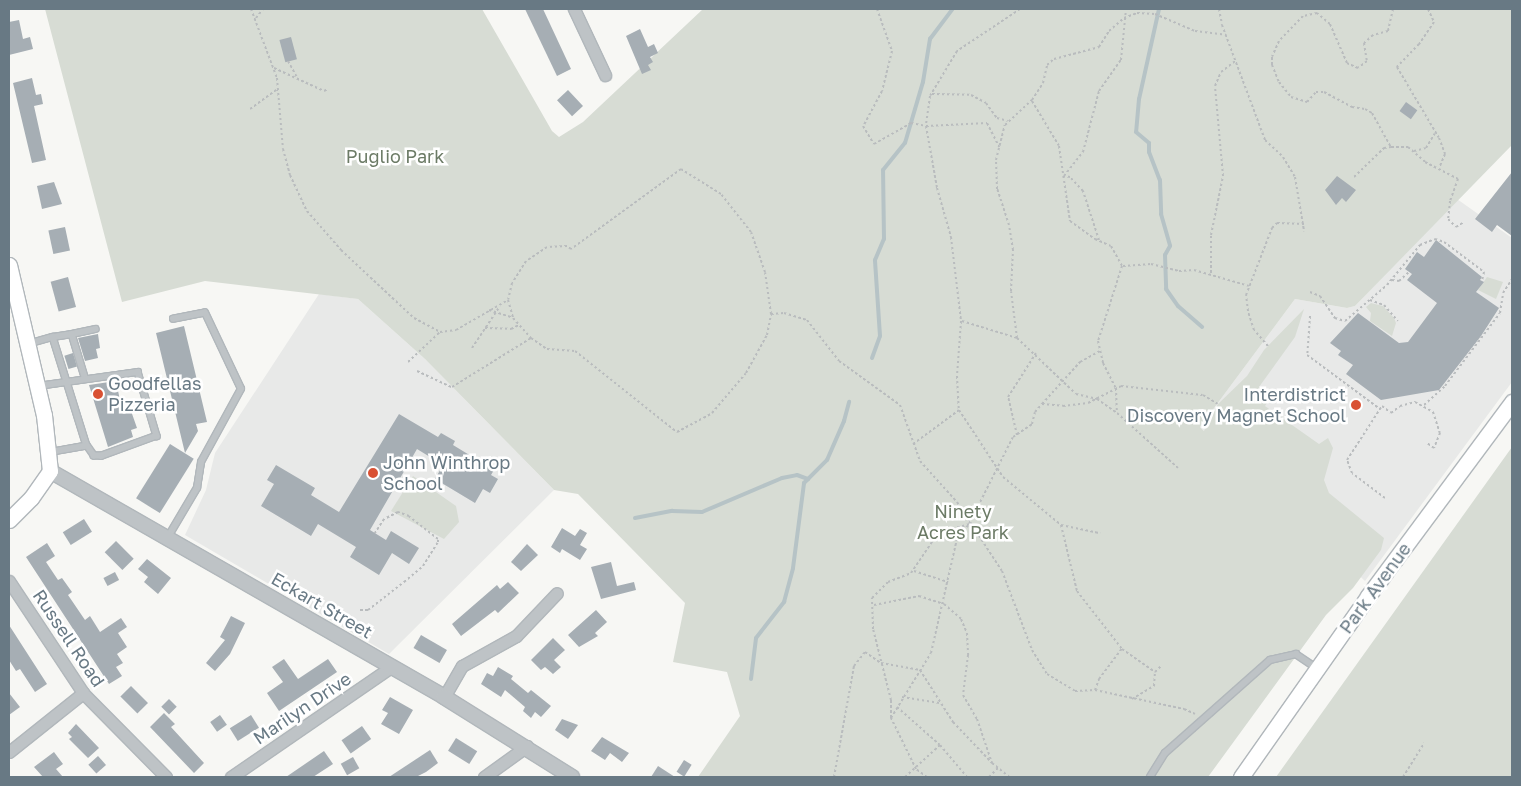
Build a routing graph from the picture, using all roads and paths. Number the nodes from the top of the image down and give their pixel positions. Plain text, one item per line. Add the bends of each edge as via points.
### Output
1 (251, 9) edge
2 (263, 9) edge
3 (574, 9) edge
4 (877, 9) edge
5 (1020, 9) edge
6 (1126, 9) edge
7 (1219, 9) edge
8 (1393, 9) edge
9 (1428, 9) edge
10 (1127, 17) junction
11 (256, 18) junction
12 (1226, 35) junction
13 (288, 61) dead end
14 (1235, 61) junction
15 (274, 68) junction
16 (605, 75) dead end
17 (299, 80) junction
18 (278, 89) junction
19 (328, 89) dead end
20 (932, 94) junction
21 (1032, 100) junction
22 (250, 109) dead end
23 (1008, 121) junction
24 (926, 126) junction
25 (1435, 133) junction
26 (1392, 147) junction
27 (1000, 148) junction
28 (1413, 151) junction
29 (1439, 169) junction
30 (1064, 176) junction
31 (1354, 177) dead end
32 (1464, 222) dead end
33 (1304, 224) junction
34 (1304, 231) dead end
35 (1099, 241) junction
36 (9, 265) edge
37 (1122, 266) junction
38 (1409, 272) dead end
39 (1211, 273) junction
40 (1512, 279) edge
41 (1392, 280) junction
42 (1482, 281) dead end
43 (1250, 286) junction
44 (1310, 292) dead end
45 (508, 300) junction
46 (1370, 300) junction
47 (500, 306) junction
48 (489, 310) junction
49 (495, 314) junction
50 (771, 314) junction
51 (1310, 316) dead end
52 (513, 318) junction
53 (174, 319) dead end
54 (961, 321) junction
55 (1398, 322) dead end
56 (519, 325) junction
57 (485, 328) junction
58 (95, 329) dead end
59 (440, 332) junction
60 (72, 334) junction
61 (53, 338) junction
62 (531, 338) junction
63 (1017, 338) junction
64 (28, 344) junction
65 (1268, 346) dead end
66 (472, 348) dead end
67 (1100, 351) junction
68 (1036, 353) junction
69 (408, 362) dead end
70 (417, 370) dead end
71 (85, 377) junction
72 (67, 381) junction
73 (1062, 383) junction
74 (37, 386) junction
75 (1116, 388) junction
76 (1097, 399) junction
77 (1512, 402) edge
78 (1042, 404) junction
79 (1218, 404) dead end
80 (1424, 405) junction
81 (1380, 409) junction
82 (959, 410) junction
83 (1117, 413) junction
84 (1017, 436) junction
85 (1427, 443) dead end
86 (913, 444) junction
87 (86, 446) junction
88 (49, 453) junction
89 (1178, 468) dead end
90 (998, 469) junction
91 (50, 471) junction
92 (1385, 498) dead end
93 (9, 520) edge
94 (969, 524) junction
95 (1061, 525) junction
96 (375, 533) dead end
97 (1100, 533) dead end
98 (168, 537) junction
99 (914, 571) junction
100 (9, 581) edge
101 (948, 582) junction
102 (557, 593) dead end
103 (944, 604) junction
104 (874, 605) junction
105 (360, 610) dead end
106 (1122, 649) junction
107 (881, 663) junction
108 (1162, 664) dead end
109 (391, 667) junction
110 (1317, 668) junction
111 (920, 670) junction
112 (1155, 672) junction
113 (1095, 690) junction
114 (83, 693) junction
115 (902, 697) junction
116 (444, 698) junction
117 (1132, 699) junction
118 (941, 703) junction
119 (897, 707) junction
120 (891, 718) junction
121 (1203, 718) junction
122 (1424, 743) dead end
123 (940, 745) junction
124 (527, 746) junction
125 (9, 752) edge
126 (992, 763) junction
127 (998, 768) junction
128 (916, 769) junction
129 (166, 777) edge
130 (231, 777) edge
131 (484, 777) edge
132 (572, 777) edge
133 (834, 777) edge
134 (905, 777) edge
135 (927, 777) edge
136 (967, 777) edge
137 (989, 777) edge
138 (1009, 777) edge
139 (1150, 777) edge
140 (1241, 777) edge
141 (1402, 777) edge

1 - 11 path
2 - 11 path
3 - 16 street
4 - 24 path via 892,51 882,91 863,126 874,144 911,122
5 - 20 path via 957,51
6 - 10 path
7 - 12 path
8 - 26 path via 1388,31 1373,35 1364,43 1367,61 1358,68 1349,67 1330,24 1317,13 1302,16 1279,41 1272,57 1275,75 1291,97 1307,102 1316,92 1324,92 1352,107 1365,109 1372,113
9 - 25 path via 1434,22 1397,67
10 - 12 path via 1137,13 1155,14 1195,31
10 - 21 path via 1109,31 1099,47 1054,59 1047,65 1043,83
10 - 30 path via 1121,60 1099,91 1083,152
11 - 15 path
12 - 14 path
13 - 17 path
14 - 33 path via 1265,140 1283,156 1295,177
14 - 39 path via 1221,72 1215,86 1223,176 1211,235
15 - 17 path
15 - 18 path
17 - 19 path via 324,91
18 - 22 path
18 - 59 path via 283,149 290,175 307,211 341,250 414,318
20 - 23 path via 971,95 986,103 997,118
20 - 24 path
21 - 23 path
21 - 30 path via 1059,146
23 - 27 path
24 - 27 path via 987,123
24 - 54 path via 936,188 951,237
25 - 28 path via 1426,148
25 - 29 path via 1445,154
26 - 28 path via 1408,147
26 - 31 path via 1384,148
27 - 63 path via 997,189 1013,250 1011,291
28 - 29 path
29 - 32 path via 1458,179 1448,219 1456,227
30 - 35 path via 1070,177 1084,191
30 - 35 path via 1070,221
33 - 34 path
33 - 43 path via 1277,224 1272,228
35 - 37 path via 1111,246
36 - 64 main road via 18,314
37 - 39 path via 1151,264 1179,271
37 - 67 path via 1098,341
38 - 41 path via 1400,281
39 - 43 path
40 - 80 path via 1503,293 1500,313 1446,386
41 - 42 path via 1420,245 1435,239 1444,242 1484,272
41 - 46 path
43 - 65 path via 1248,311 1254,330
44 - 46 path via 1317,293 1340,320 1349,319
45 - 47 path
45 - 50 path via 512,283 526,260 547,247 567,246 571,249 681,169 721,194 751,232 765,272
45 - 52 path
46 - 55 path via 1384,305
47 - 48 path
47 - 49 path
48 - 49 path
48 - 59 path via 456,330
49 - 52 path
49 - 57 path
50 - 62 path via 768,335 746,373 712,413 677,432 575,351 547,349
50 - 86 path via 784,313 806,320 839,361 900,405
51 - 81 path via 1307,355
52 - 56 path
53 - 98 lane via 205,313 241,389 201,462 197,488
54 - 63 path
54 - 82 path via 957,376
56 - 57 path via 511,329
56 - 62 path
57 - 66 path
58 - 60 lane
59 - 69 path
60 - 61 lane
60 - 71 lane
61 - 64 lane
61 - 72 lane
62 - 70 path via 452,387
63 - 68 path
64 - 74 main road
67 - 73 path via 1080,362
67 - 75 path
68 - 73 path
68 - 84 path via 1008,397
71 - 72 lane
71 - 87 lane via 138,372 157,436 102,456 94,456
72 - 74 lane
72 - 87 lane
73 - 76 path via 1076,394
73 - 78 path
74 - 88 main road
75 - 76 path
75 - 79 path via 1138,386 1185,392 1203,395
75 - 83 path
76 - 78 path via 1063,406
76 - 83 path
77 - 110 main road, Park Avenue
78 - 84 path via 1032,424
80 - 81 path via 1408,403 1391,413 1382,406
80 - 85 path via 1436,415 1441,428 1434,448
81 - 92 path via 1347,460 1352,473
82 - 86 path
82 - 90 path
83 - 89 path
84 - 90 path via 1000,459
86 - 94 path via 920,461 957,502
87 - 88 lane
88 - 91 main road
90 - 94 path
90 - 95 path via 1003,477
91 - 93 main road
91 - 98 street, Eckart Street
94 - 99 path via 938,533
94 - 101 path via 957,540
94 - 113 path via 1002,571 1032,650 1047,674 1075,691
95 - 97 path
95 - 106 path via 1077,591
96 - 105 path via 384,519 398,512 409,516 438,542 417,571 368,610
98 - 109 street, Eckart Street
99 - 101 path
99 - 104 path via 888,582 872,598
100 - 114 street, Russell Road
101 - 103 path
102 - 116 street via 516,636 462,666
103 - 104 path via 919,596
103 - 111 path via 932,653
103 - 126 path via 961,619 967,633 963,695 977,719
104 - 107 path via 873,629
106 - 112 path
106 - 113 path via 1099,679
107 - 111 path
107 - 120 path via 891,700
107 - 133 path via 865,652 854,666
108 - 112 path
109 - 116 street, Eckart Street
109 - 130 street, Marilyn Drive
110 - 121 lane via 1296,654 1270,660
110 - 140 main road, Park Avenue
111 - 115 path
111 - 118 path
112 - 117 path via 1154,686
113 - 117 path
114 - 125 street
114 - 129 street, Russell Road
115 - 118 path
115 - 119 path
116 - 124 street, Eckart Street
117 - 121 path via 1184,709
118 - 126 path via 953,722
119 - 120 path
119 - 123 path
120 - 128 path
121 - 139 lane via 1165,753
122 - 141 path
123 - 128 path
123 - 136 path
124 - 131 street
124 - 132 street, Eckart Street
126 - 127 path
127 - 137 path
127 - 138 path
128 - 134 path
128 - 135 path

